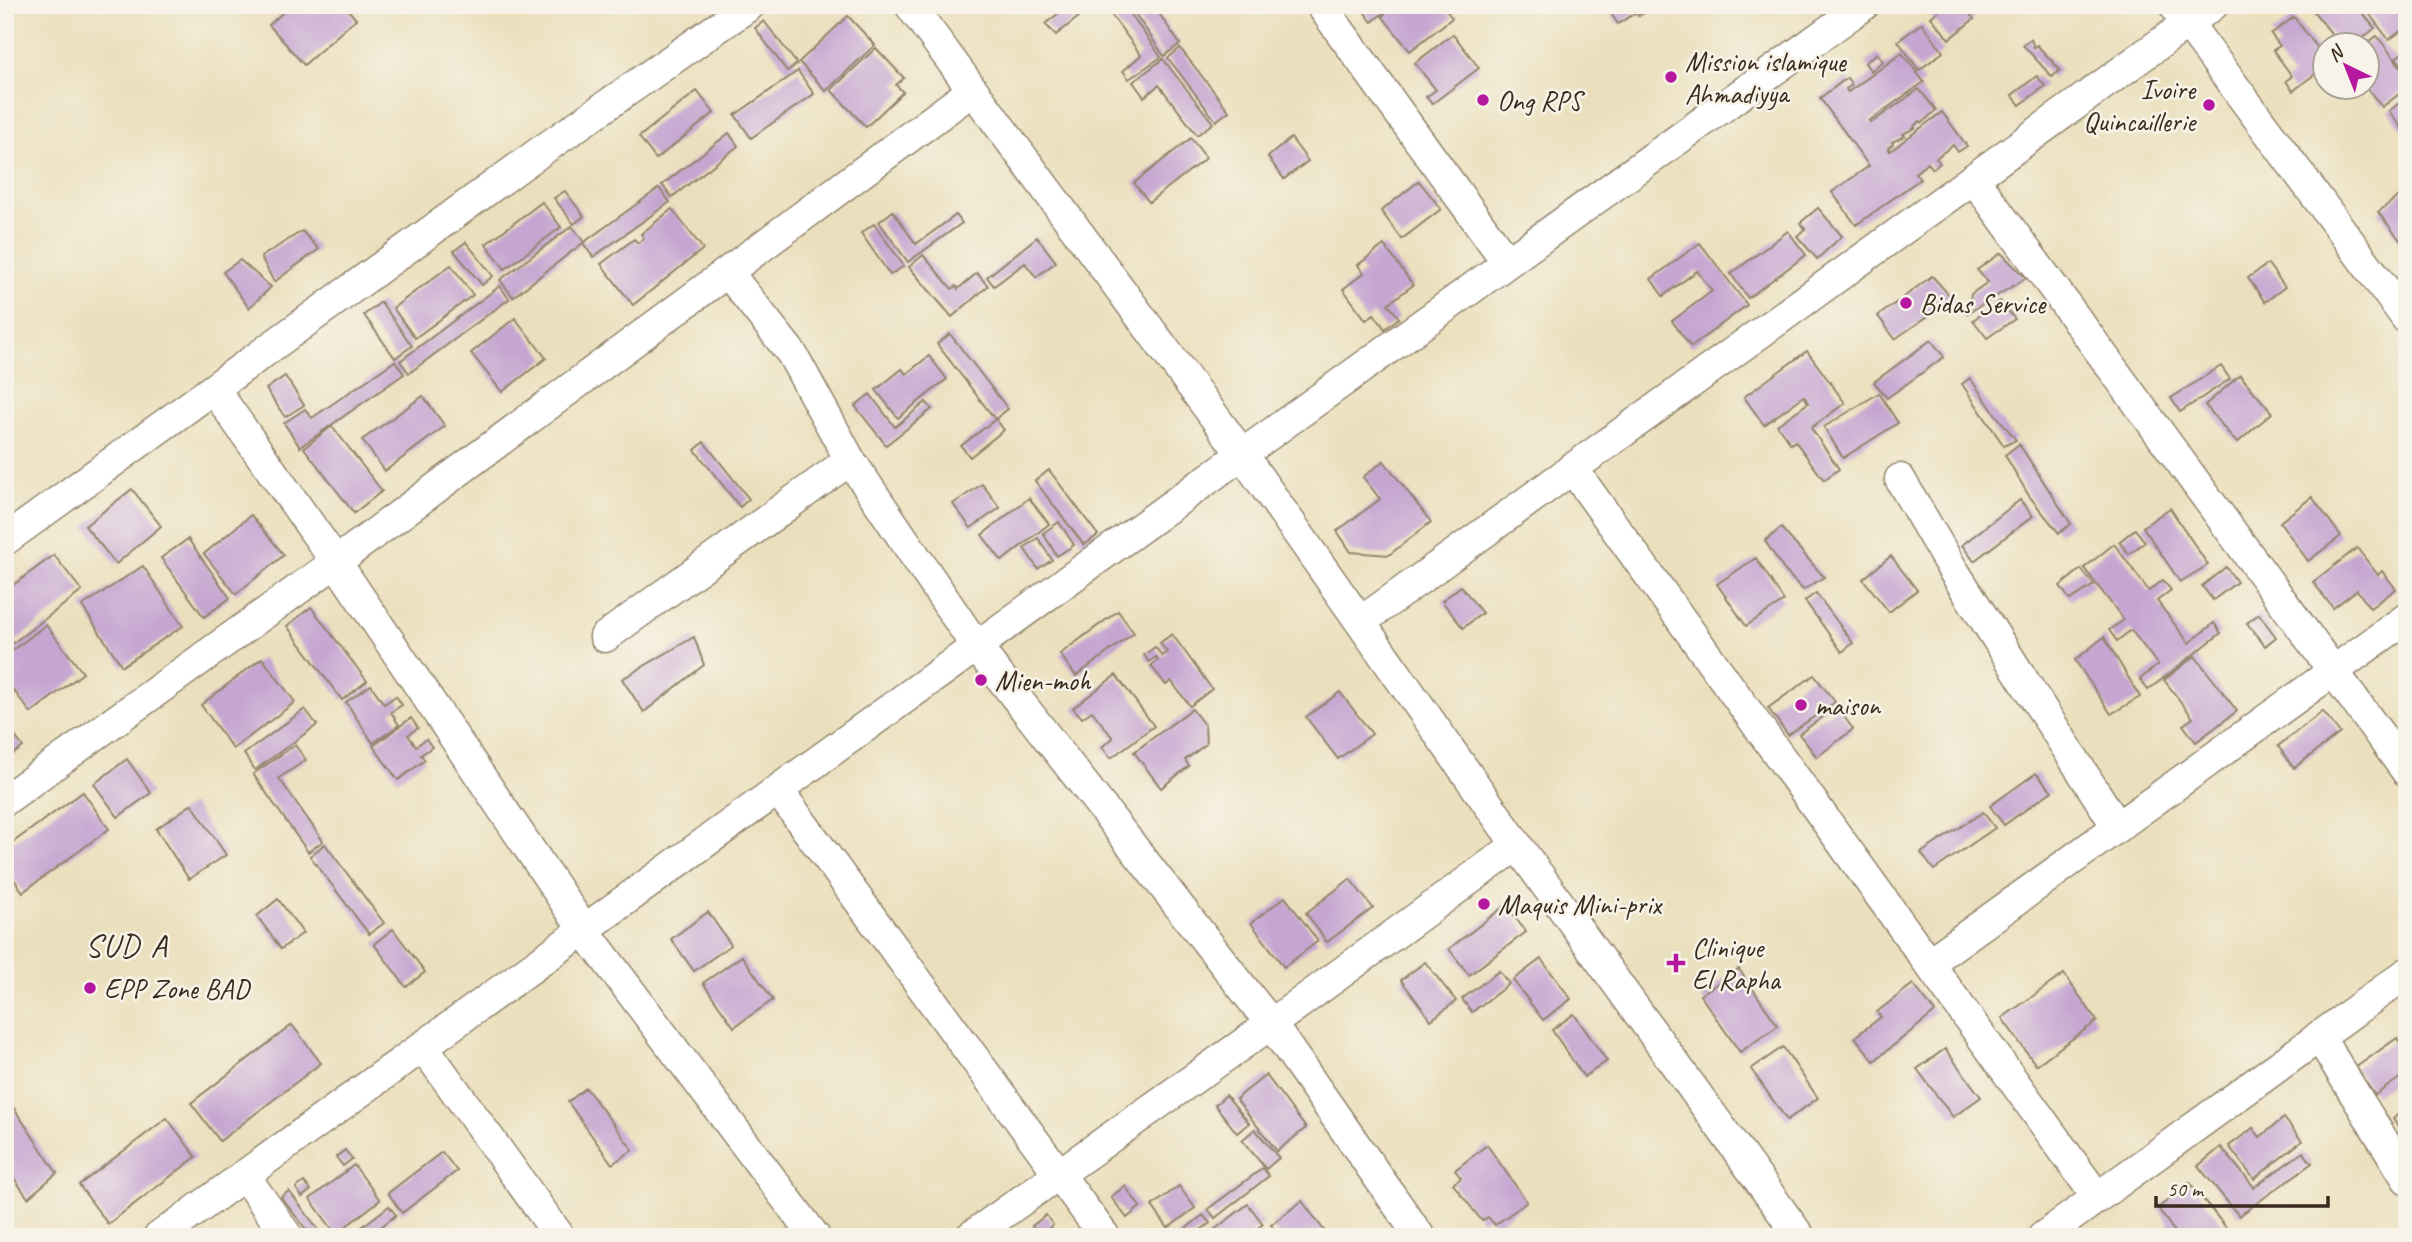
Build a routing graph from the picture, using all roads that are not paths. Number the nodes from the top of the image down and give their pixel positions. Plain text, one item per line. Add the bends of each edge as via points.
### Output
1 (750, 5) edge
2 (910, 5) edge
3 (1321, 5) edge
4 (1864, 5) edge
5 (2213, 5) edge
6 (2181, 15) edge
7 (973, 90) junction
8 (1974, 178) junction
9 (1507, 262) junction
10 (729, 274) junction
11 (2407, 319) edge
12 (214, 389) junction
13 (1242, 454) junction
14 (850, 460) junction
15 (1572, 468) junction
16 (1900, 479) dead end
17 (5, 540) edge
18 (337, 562) junction
19 (2407, 618) edge
20 (1362, 621) junction
21 (605, 637) dead end
22 (976, 646) junction
23 (2335, 670) junction
24 (2407, 772) edge
25 (778, 790) junction
26 (5, 800) edge
27 (2116, 825) junction
28 (1517, 845) junction
29 (584, 930) junction
30 (1929, 963) junction
31 (2407, 973) edge
32 (1271, 1024) junction
33 (2319, 1036) junction
34 (423, 1046) junction
35 (1059, 1173) junction
36 (244, 1175) junction
37 (2407, 1179) edge
38 (2097, 1197) junction
39 (159, 1237) edge
40 (288, 1237) edge
41 (560, 1237) edge
42 (815, 1237) edge
43 (970, 1237) edge
44 (1105, 1237) edge
45 (1420, 1237) edge
46 (1800, 1237) edge
47 (2043, 1237) edge

1 - 12 street
2 - 7 street
3 - 9 street
4 - 9 street
5 - 6 street
6 - 8 street
6 - 11 street
7 - 10 street
7 - 13 street
8 - 15 street
8 - 23 street
9 - 13 street
10 - 14 street via 792,354
10 - 18 street via 497,440
12 - 17 street
12 - 18 street
13 - 20 street
13 - 22 street
14 - 21 street
14 - 22 street
15 - 20 street
15 - 30 street
16 - 27 street
18 - 26 street
18 - 29 street
19 - 23 street
20 - 28 street
22 - 25 street
22 - 32 street
23 - 24 street
23 - 27 street
25 - 29 street
25 - 35 street
27 - 30 street
28 - 32 street
28 - 46 street
29 - 34 street
29 - 42 street
30 - 38 street
31 - 33 street
32 - 35 street
32 - 45 street
33 - 37 street
33 - 38 street
34 - 36 street
34 - 41 street
35 - 43 street
35 - 44 street
36 - 39 street
36 - 40 street
38 - 47 street

